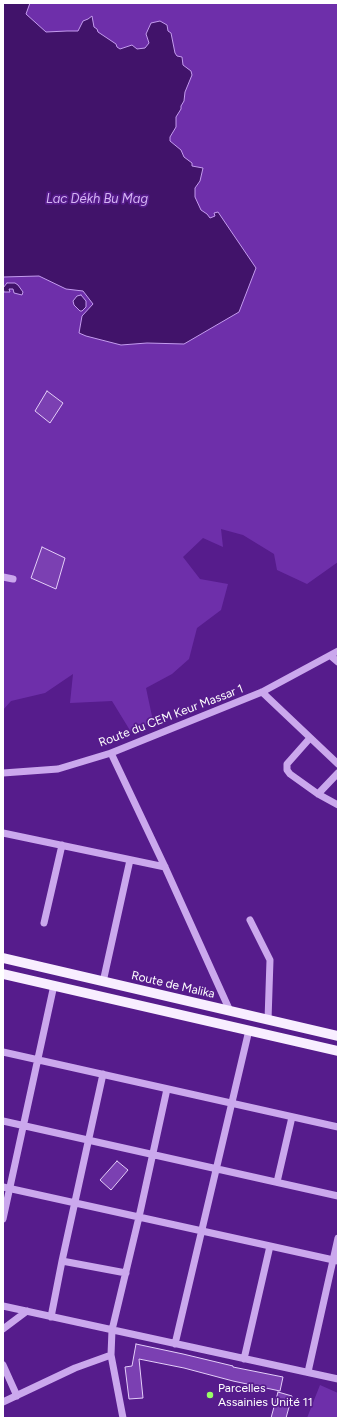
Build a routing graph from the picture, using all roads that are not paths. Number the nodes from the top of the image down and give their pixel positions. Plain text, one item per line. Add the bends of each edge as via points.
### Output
1 (3, 577) edge
2 (13, 579) dead end
3 (338, 651) edge
4 (331, 656) junction
5 (338, 662) edge
6 (262, 692) junction
7 (310, 738) junction
8 (111, 753) junction
9 (338, 764) edge
10 (3, 773) edge
11 (338, 774) edge
12 (318, 794) junction
13 (338, 805) edge
14 (3, 833) edge
15 (62, 845) junction
16 (130, 860) junction
17 (165, 867) junction
18 (250, 920) dead end
19 (44, 923) dead end
20 (3, 958) edge
21 (3, 974) edge
22 (102, 982) junction
23 (54, 985) junction
24 (230, 1011) junction
25 (268, 1020) junction
26 (249, 1030) junction
27 (338, 1036) edge
28 (338, 1051) edge
29 (3, 1052) edge
30 (38, 1060) junction
31 (103, 1074) junction
32 (166, 1089) junction
33 (232, 1103) junction
34 (292, 1117) junction
35 (3, 1121) edge
36 (24, 1126) junction
37 (338, 1127) edge
38 (88, 1140) junction
39 (153, 1154) junction
40 (216, 1169) junction
41 (277, 1182) junction
42 (6, 1188) edge
43 (338, 1196) edge
44 (75, 1203) junction
45 (139, 1217) junction
46 (3, 1219) edge
47 (202, 1231) junction
48 (338, 1238) edge
49 (270, 1246) junction
50 (336, 1260) edge
51 (62, 1261) junction
52 (126, 1273) junction
53 (3, 1306) edge
54 (27, 1311) junction
55 (51, 1317) junction
56 (3, 1329) edge
57 (112, 1330) junction
58 (175, 1344) junction
59 (111, 1355) junction
60 (244, 1359) junction
61 (3, 1365) edge
62 (308, 1372) junction
63 (338, 1379) edge
64 (17, 1396) junction
65 (3, 1402) edge
66 (123, 1418) edge

1 - 2 street
3 - 4 street, Route du CEM Keur Massar 1
4 - 5 street
4 - 6 street, Route du CEM Keur Massar 1
6 - 7 street
6 - 8 street, Route du CEM Keur Massar 1
7 - 9 street
7 - 12 street via 286,768 290,774
8 - 10 street, Route du CEM Keur Massar 1 via 58,770
8 - 17 street
11 - 12 street
12 - 13 street
14 - 15 street
15 - 16 street
15 - 19 street
16 - 17 street
16 - 22 street
17 - 24 street
18 - 25 street via 270,960
20 - 22 main road, Route de Malika
21 - 23 main road
22 - 24 main road, Route de Malika
23 - 26 main road
23 - 30 street
24 - 25 main road, Route de Malika
25 - 27 main road, Route de Malika
26 - 28 main road
26 - 33 street
29 - 30 street
30 - 31 street
30 - 36 street
31 - 32 street
31 - 38 street
32 - 33 street
32 - 39 street
33 - 34 street
33 - 40 street
34 - 37 street
34 - 41 street
35 - 36 street
36 - 38 street
36 - 42 street
38 - 39 street
38 - 44 street
39 - 40 street
39 - 45 street
40 - 41 street
40 - 47 street
41 - 43 street
42 - 44 street
42 - 46 street
44 - 45 street
44 - 51 street
45 - 47 street
45 - 52 street
47 - 49 street
47 - 58 street
48 - 50 street
49 - 50 street
49 - 60 street
50 - 62 street
51 - 52 street
51 - 55 street
52 - 57 street
53 - 54 street
54 - 55 street
54 - 56 street
55 - 57 street
57 - 58 street
57 - 59 street
58 - 60 street
59 - 64 street via 75,1368
59 - 66 street
60 - 62 street
61 - 64 street
62 - 63 street
64 - 65 street

